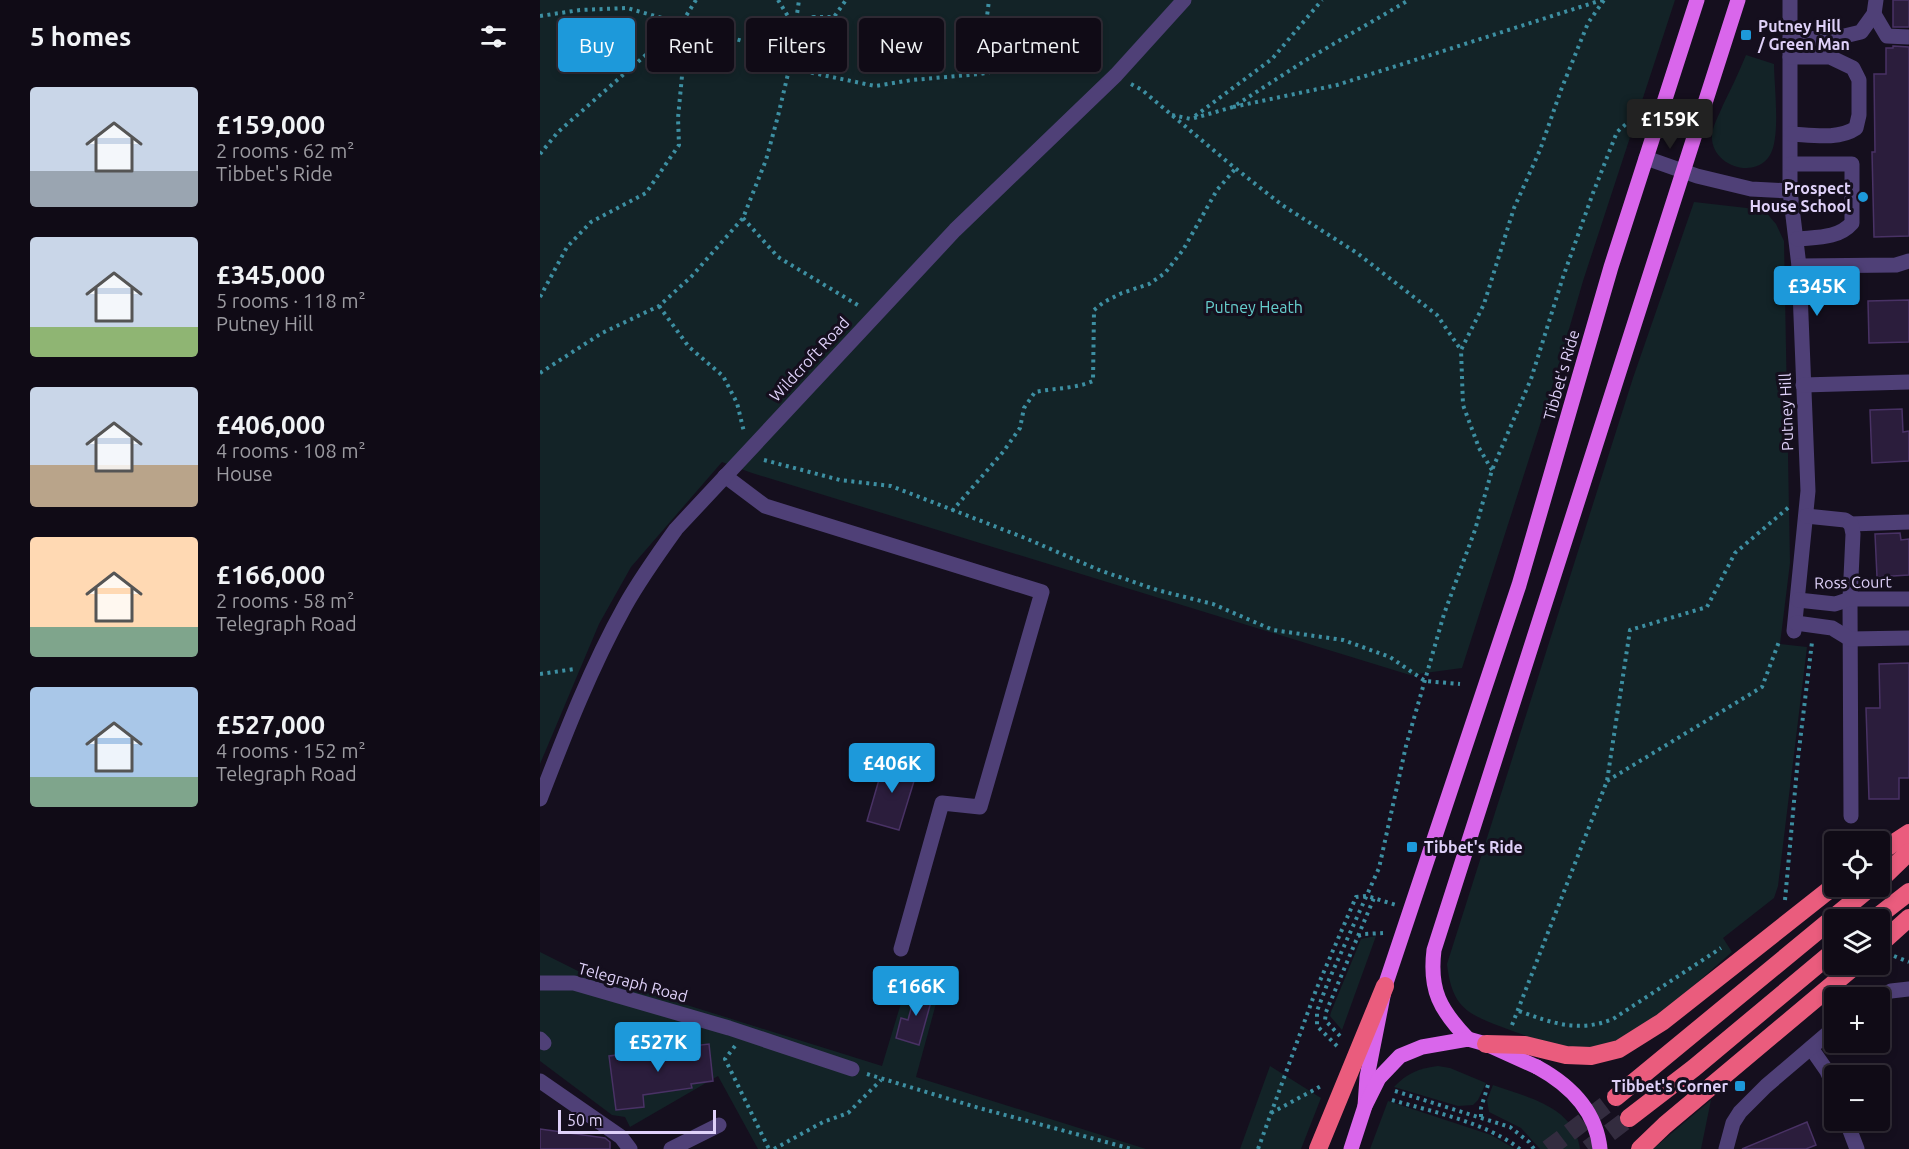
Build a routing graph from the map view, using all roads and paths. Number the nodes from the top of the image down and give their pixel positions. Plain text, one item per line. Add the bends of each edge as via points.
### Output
1 (696, 0) edge
2 (778, 0) edge
3 (799, 0) edge
4 (846, 0) edge
5 (989, 0) edge
6 (1185, 0) edge
7 (1322, 0) edge
8 (1409, 0) edge
9 (1603, 0) edge
10 (1697, 0) edge
11 (1738, 0) edge
12 (1790, 0) edge
13 (1875, 7) edge
14 (540, 16) edge
15 (661, 18) edge
16 (685, 18) edge
17 (790, 18) edge
18 (796, 18) edge
19 (812, 18) edge
20 (1909, 37) edge
21 (1790, 39) junction
22 (647, 54) edge
23 (1790, 57) junction
24 (681, 72) edge
25 (788, 72) edge
26 (808, 72) edge
27 (980, 74) junction
28 (1116, 75) junction
29 (1233, 107) junction
30 (1645, 107) dead end
31 (1170, 114) junction
32 (1191, 119) junction
33 (1791, 134) junction
34 (540, 154) edge
35 (1646, 158) junction
36 (1791, 164) junction
37 (1236, 168) junction
38 (1684, 172) junction
39 (1790, 191) junction
40 (743, 218) junction
41 (1797, 239) junction
42 (1909, 261) edge
43 (1799, 266) junction
44 (540, 297) edge
45 (658, 306) junction
46 (874, 315) junction
47 (1461, 350) junction
48 (540, 373) edge
49 (1909, 382) edge
50 (1803, 384) junction
51 (748, 451) junction
52 (1491, 470) junction
53 (725, 476) junction
54 (1808, 491) junction
55 (952, 511) junction
56 (1806, 516) junction
57 (1909, 522) edge
58 (1851, 524) junction
59 (1850, 599) junction
60 (1909, 599) edge
61 (1798, 600) junction
62 (1795, 627) junction
63 (1909, 638) edge
64 (1850, 639) junction
65 (595, 666) junction
66 (540, 674) edge
67 (1425, 681) junction
68 (1460, 684) dead end
69 (1607, 781) junction
70 (540, 800) edge
71 (1851, 816) dead end
72 (1909, 833) edge
73 (1890, 844) edge
74 (1909, 852) edge
75 (1890, 870) edge
76 (1909, 892) edge
77 (1824, 894) edge
78 (1367, 896) junction
79 (1859, 897) edge
80 (1374, 898) junction
81 (1785, 903) dead end
82 (1392, 904) dead end
83 (1887, 909) edge
84 (1909, 918) edge
85 (1383, 933) dead end
86 (1358, 936) junction
87 (1890, 944) edge
88 (1726, 946) dead end
89 (902, 949) dead end
90 (1890, 952) edge
91 (1824, 959) edge
92 (1909, 962) edge
93 (1844, 975) edge
94 (540, 983) edge
95 (1385, 986) junction
96 (1909, 989) edge
97 (1890, 991) edge
98 (1519, 1011) junction
99 (1512, 1025) dead end
100 (745, 1034) junction
101 (1340, 1036) dead end
102 (1824, 1037) edge
103 (1468, 1039) junction
104 (1486, 1044) junction
105 (1337, 1047) dead end
106 (1811, 1048) junction
107 (1824, 1067) edge
108 (852, 1069) joint
109 (881, 1080) junction
110 (540, 1081) edge
111 (1329, 1082) dead end
112 (1488, 1085) dead end
113 (1395, 1091) dead end
114 (1617, 1097) tunnel mouth
115 (1392, 1100) dead end
116 (1365, 1106) junction
117 (1270, 1114) junction
118 (1481, 1117) junction
119 (1629, 1118) tunnel mouth
120 (719, 1125) dead end
121 (1850, 1131) edge
122 (630, 1149) edge
123 (671, 1149) edge
124 (769, 1149) edge
125 (774, 1149) edge
126 (1132, 1149) edge
127 (1258, 1149) edge
128 (1318, 1149) edge
129 (1351, 1149) edge
130 (1520, 1149) edge
131 (1534, 1149) edge
132 (1600, 1149) edge
133 (1640, 1149) edge
134 (1726, 1149) edge
135 (1857, 1149) edge

1 - 16 path
2 - 17 path
3 - 18 path
4 - 19 path via 834,17
5 - 27 path
6 - 28 street, Wildcroft Road
7 - 32 path via 1272,59
8 - 29 path
9 - 29 path via 1337,85
9 - 47 path via 1587,23 1514,208 1485,304
10 - 35 main road, Tibbet's Ride
11 - 38 main road
12 - 21 street, Putney Hill
13 - 20 street via 1887,36
13 - 21 street via 1861,32 1836,38
14 - 15 path via 627,8
21 - 23 street, Putney Hill
22 - 34 path via 558,132
23 - 33 street, Putney Hill
23 - 33 street via 1830,57 1853,68 1859,80 1856,128 1848,134
24 - 44 path via 679,145 646,193 591,222 567,247
25 - 40 path via 766,160
26 - 27 path via 875,86
27 - 28 path via 1066,58
28 - 31 path via 1142,90
28 - 46 street, Wildcroft Road via 955,230
29 - 32 path
30 - 52 path via 1617,132 1563,277 1531,379
31 - 32 path
31 - 37 path
33 - 36 street, Putney Hill
35 - 38 street
35 - 95 main road, Tibbet's Ride via 1519,585
36 - 39 street, Putney Hill
36 - 41 street via 1852,164 1852,223 1832,236
37 - 47 path via 1437,315
37 - 55 path via 1217,190 1183,250 1165,273 1094,310 1093,381 1080,387 1035,392 1024,408 1020,428
38 - 39 street via 1751,189
38 - 103 main road via 1434,950 1434,987 1452,1022
39 - 41 street, Putney Hill
40 - 45 path via 692,277
40 - 46 path via 778,256
41 - 43 street, Putney Hill
42 - 43 street via 1896,265
43 - 50 street, Putney Hill
45 - 48 path via 602,333
45 - 51 path via 689,346 723,376 737,403
46 - 51 street, Wildcroft Road
47 - 52 path via 1463,405
49 - 50 street
50 - 54 street, Putney Hill
51 - 53 street, Wildcroft Road
51 - 55 path via 768,462 840,480 891,486
52 - 67 path
53 - 65 street, Wildcroft Road via 676,529 646,571
53 - 89 street via 765,506 1042,592 980,807 942,803
54 - 56 street, Putney Hill
54 - 69 path via 1735,553 1707,607 1630,630
55 - 67 path via 1099,570 1213,604 1273,630 1343,640 1390,657
56 - 58 street via 1845,519
56 - 61 street, Putney Hill
57 - 58 street
58 - 59 street
59 - 60 street, Ross Court
59 - 61 street, Ross Court via 1835,604
59 - 64 street
61 - 62 street, Putney Hill
62 - 64 street via 1832,628
62 - 69 path via 1783,630 1762,687
62 - 81 path via 1813,636 1797,758
63 - 64 street
64 - 71 street
65 - 66 path
65 - 70 street, Wildcroft Road
67 - 68 path
67 - 78 path via 1379,868
69 - 98 path
72 - 73 highway
74 - 75 highway
76 - 83 highway
77 - 104 highway via 1662,1022 1619,1049 1574,1056 1525,1045
78 - 80 path
78 - 105 path via 1317,1011 1317,1026
78 - 117 path via 1356,897
79 - 114 highway
80 - 82 path
80 - 86 path
84 - 87 highway
85 - 86 path
86 - 101 path via 1326,1012 1325,1020
88 - 98 path via 1597,1025 1554,1024
90 - 92 path
91 - 119 highway
93 - 133 highway
94 - 100 street, Telegraph Road via 574,982
95 - 116 main road, Tibbet's Ride via 1366,1077
95 - 128 highway
96 - 97 street
98 - 99 path
100 - 108 street, Telegraph Road
100 - 124 path via 725,1059
102 - 106 street
103 - 104 main road
103 - 116 main road via 1422,1047 1400,1056 1379,1078
104 - 132 main road, bridge via 1537,1067 1573,1091 1596,1126
106 - 107 street
106 - 134 street via 1740,1112
108 - 109 path
109 - 125 path via 848,1113
109 - 126 path
110 - 122 street via 621,1137
111 - 117 path
112 - 118 path
113 - 118 path
115 - 130 path via 1476,1126 1504,1137
116 - 129 main road
117 - 127 path
118 - 131 path via 1510,1127
120 - 123 street
121 - 135 street

